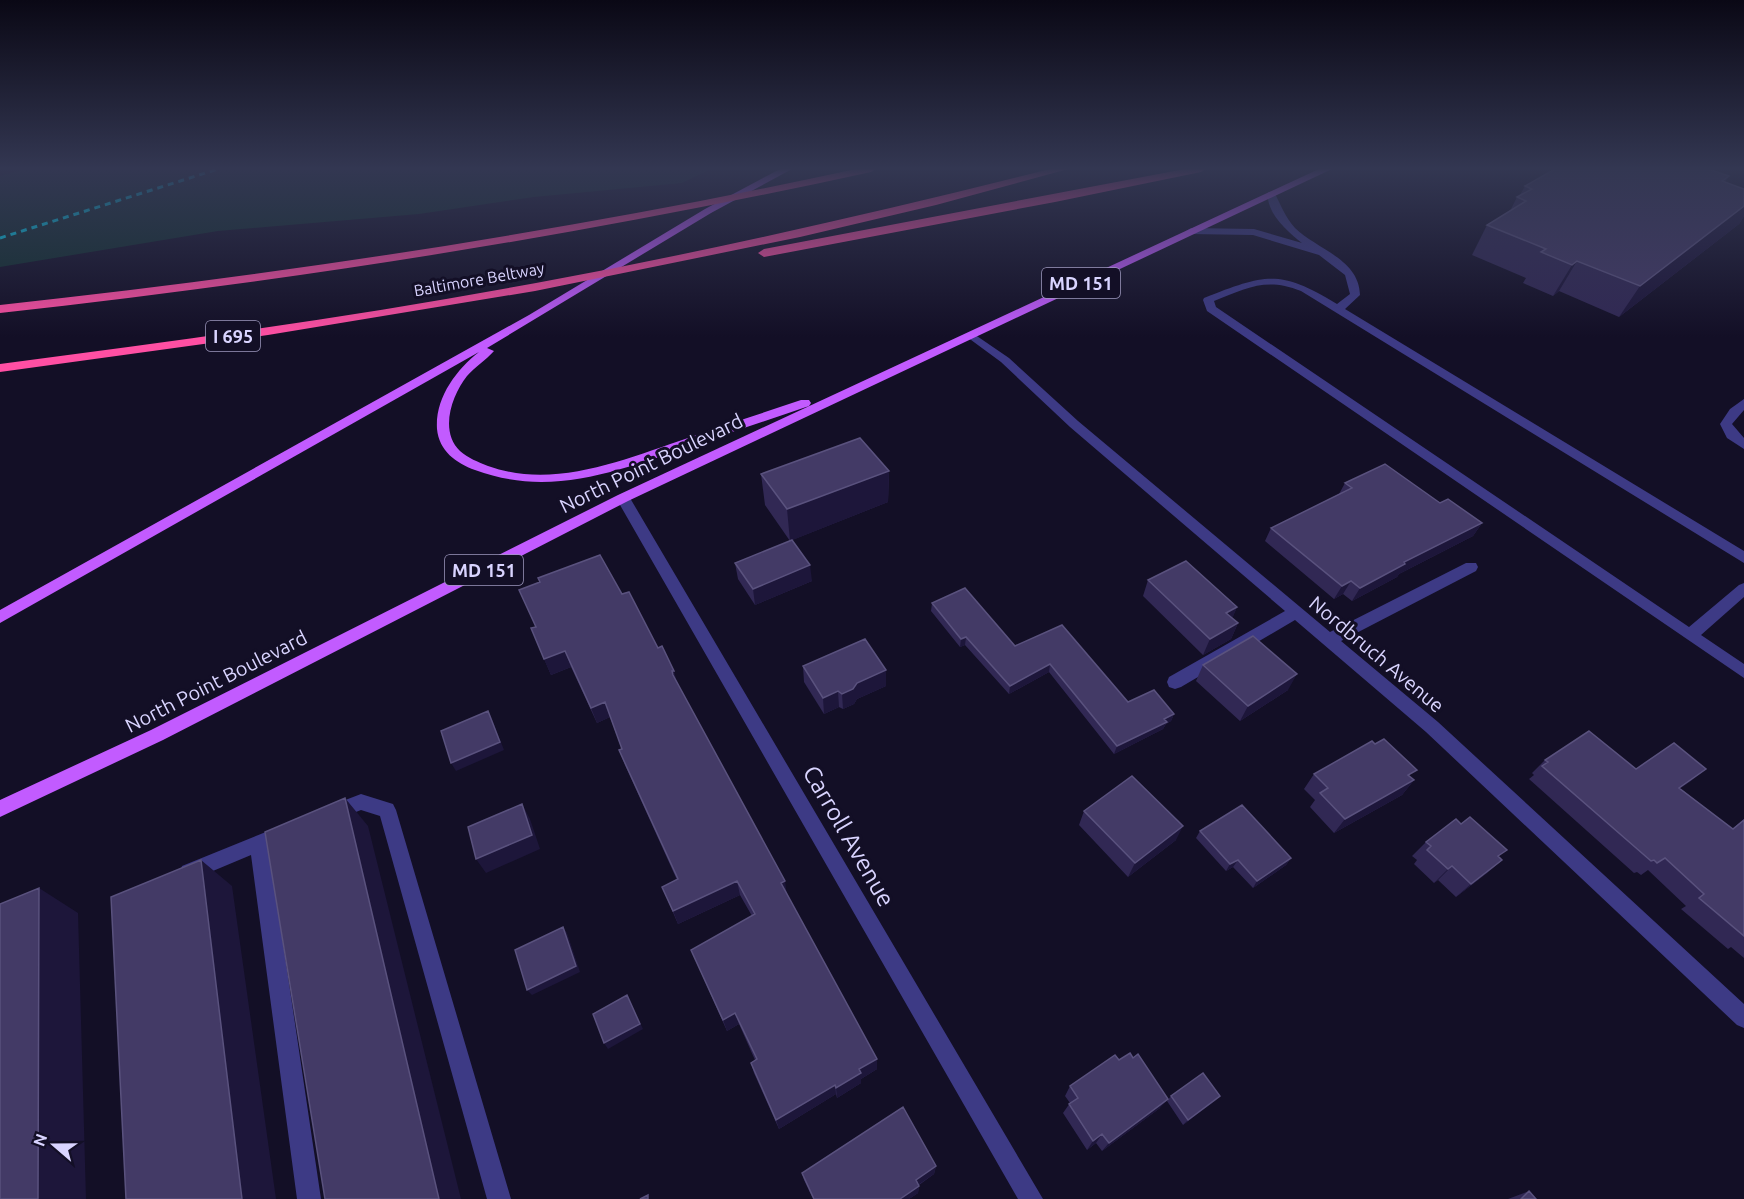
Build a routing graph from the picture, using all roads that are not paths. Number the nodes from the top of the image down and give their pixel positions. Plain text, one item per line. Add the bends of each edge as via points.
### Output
1 (587, 225) edge
2 (685, 225) edge
3 (838, 225) edge
4 (916, 225) edge
5 (1204, 225) edge
6 (1284, 225) edge
7 (1191, 231) junction
8 (1323, 253) junction
9 (343, 266) junction
10 (465, 299) junction
11 (0, 300) edge
12 (0, 309) edge
13 (1338, 309) junction
14 (533, 317) junction
15 (971, 336) junction
16 (0, 368) edge
17 (874, 379) junction
18 (1744, 403) edge
19 (1744, 445) edge
20 (623, 498) junction
21 (1744, 558) edge
22 (1471, 567) dead end
23 (1744, 590) edge
24 (1295, 613) junction
25 (0, 617) edge
26 (1690, 635) junction
27 (1328, 640) junction
28 (1744, 672) edge
29 (1175, 682) dead end
30 (0, 809) edge
31 (320, 818) edge
32 (299, 827) edge
33 (259, 844) junction
34 (172, 878) edge
35 (1744, 1018) edge
36 (309, 1199) edge
37 (499, 1199) edge
38 (1030, 1199) edge

1 - 9 highway, Baltimore Beltway
2 - 14 main road
3 - 10 highway, Baltimore Beltway / I 695
4 - 10 highway via 705,264
5 - 7 main road, North Point Boulevard / MD 151
6 - 8 street
7 - 8 street via 1254,232
7 - 15 main road, North Point Boulevard / MD 151
8 - 13 street via 1346,268 1356,282 1355,295
9 - 11 highway
9 - 12 highway, Baltimore Beltway via 159,293
10 - 16 highway, Baltimore Beltway / I 695 via 308,326
13 - 21 street
13 - 26 street via 1305,288 1275,278 1208,300 1211,309
14 - 17 main road via 474,361 457,382 442,416 449,448 461,459 501,474 532,478 591,473
14 - 25 main road
15 - 17 main road, North Point Boulevard / MD 151
15 - 24 street, Nordbruch Avenue via 1005,360
17 - 20 main road, North Point Boulevard / MD 151
18 - 19 street via 1726,424
20 - 30 main road, North Point Boulevard / MD 151 via 157,735
20 - 38 street, Carroll Avenue
22 - 27 street
23 - 26 street
24 - 27 street, Nordbruch Avenue
24 - 29 street
26 - 28 street
27 - 35 street, Nordbruch Avenue via 1432,727
31 - 37 street via 361,802 387,810
32 - 33 street
33 - 34 street
33 - 36 street

